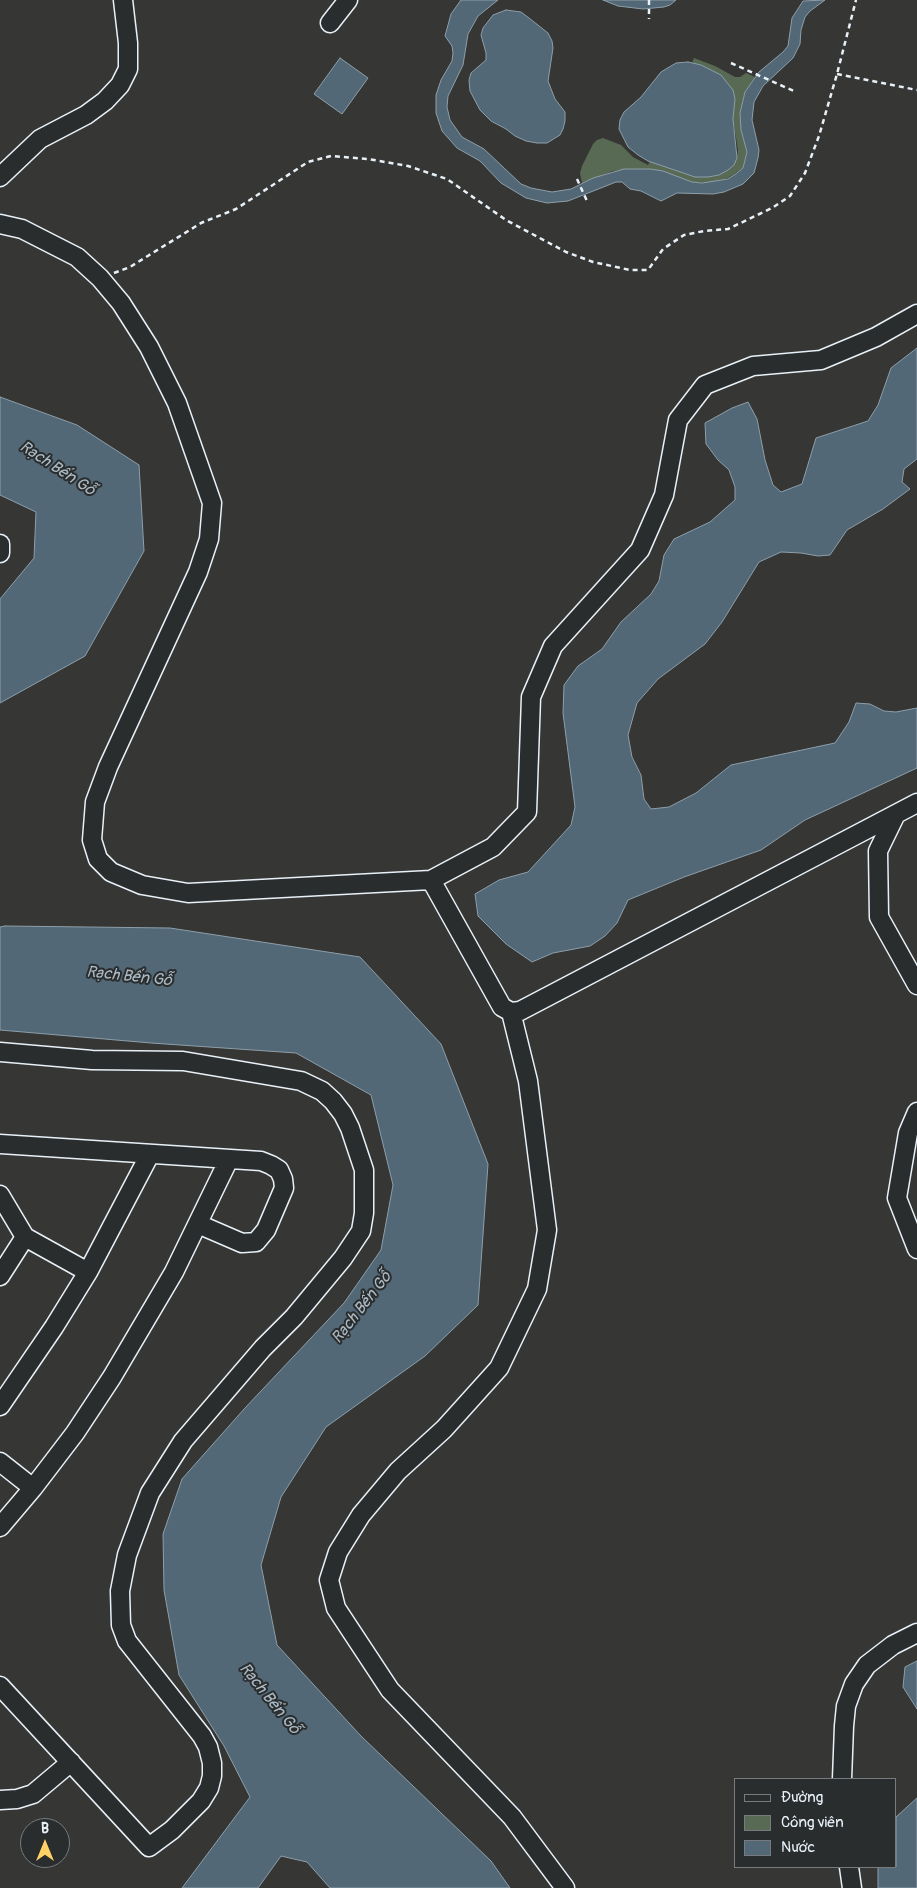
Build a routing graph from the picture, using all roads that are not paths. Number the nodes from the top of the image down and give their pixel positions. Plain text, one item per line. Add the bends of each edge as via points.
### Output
1 (124, 0) edge
2 (348, 0) edge
3 (330, 23) dead end
4 (0, 177) edge
5 (0, 224) edge
6 (917, 314) edge
7 (0, 544) edge
8 (0, 553) edge
9 (917, 803) edge
10 (896, 814) junction
11 (431, 880) junction
12 (917, 986) edge
13 (511, 1012) junction
14 (0, 1052) edge
15 (917, 1112) edge
16 (0, 1144) edge
17 (150, 1154) junction
18 (229, 1159) junction
19 (0, 1195) edge
20 (198, 1224) junction
21 (25, 1237) junction
22 (917, 1249) edge
23 (88, 1272) junction
24 (0, 1276) edge
25 (0, 1406) edge
26 (0, 1462) edge
27 (33, 1488) junction
28 (0, 1527) edge
29 (917, 1633) edge
30 (0, 1686) edge
31 (71, 1762) junction
32 (842, 1778) edge
33 (0, 1800) edge
34 (849, 1868) edge
35 (565, 1888) edge
36 (852, 1888) edge

1 - 4 street via 128,69 120,85 106,101 40,139
2 - 3 street
5 - 11 street via 22,229 77,257 121,303 149,347 177,403 212,503 209,539 198,572 108,766 95,802 92,840 98,859 111,872 142,885 188,893
6 - 11 street via 876,337 821,360 753,366 705,385 678,420 664,494 640,550 553,646 531,697 527,812 492,847
7 - 8 street
9 - 10 street
10 - 12 street via 878,851 879,917
10 - 13 street via 520,1011
11 - 13 street via 502,1007
13 - 35 street via 528,1081 547,1230 537,1289 499,1368 444,1429 398,1471 361,1515 338,1552 329,1580 336,1608 390,1690 512,1817
14 - 31 street via 75,1059 182,1061 302,1081 322,1091 343,1114 364,1170 364,1213 355,1242 294,1317 183,1440 150,1493 126,1555 120,1591 121,1625 128,1641 205,1742 212,1763 209,1788 202,1801 150,1847
15 - 22 street via 908,1134 897,1198
16 - 17 street
17 - 18 street
17 - 23 street
18 - 20 street
18 - 20 street via 271,1164 284,1179 284,1188 266,1230 256,1242 242,1243
19 - 21 street
20 - 27 street via 112,1377
21 - 23 street
21 - 24 street
23 - 25 street
26 - 27 street
27 - 28 street
29 - 32 street via 893,1645 867,1665 854,1684 846,1706
30 - 31 street
31 - 33 street via 33,1794
34 - 36 street

